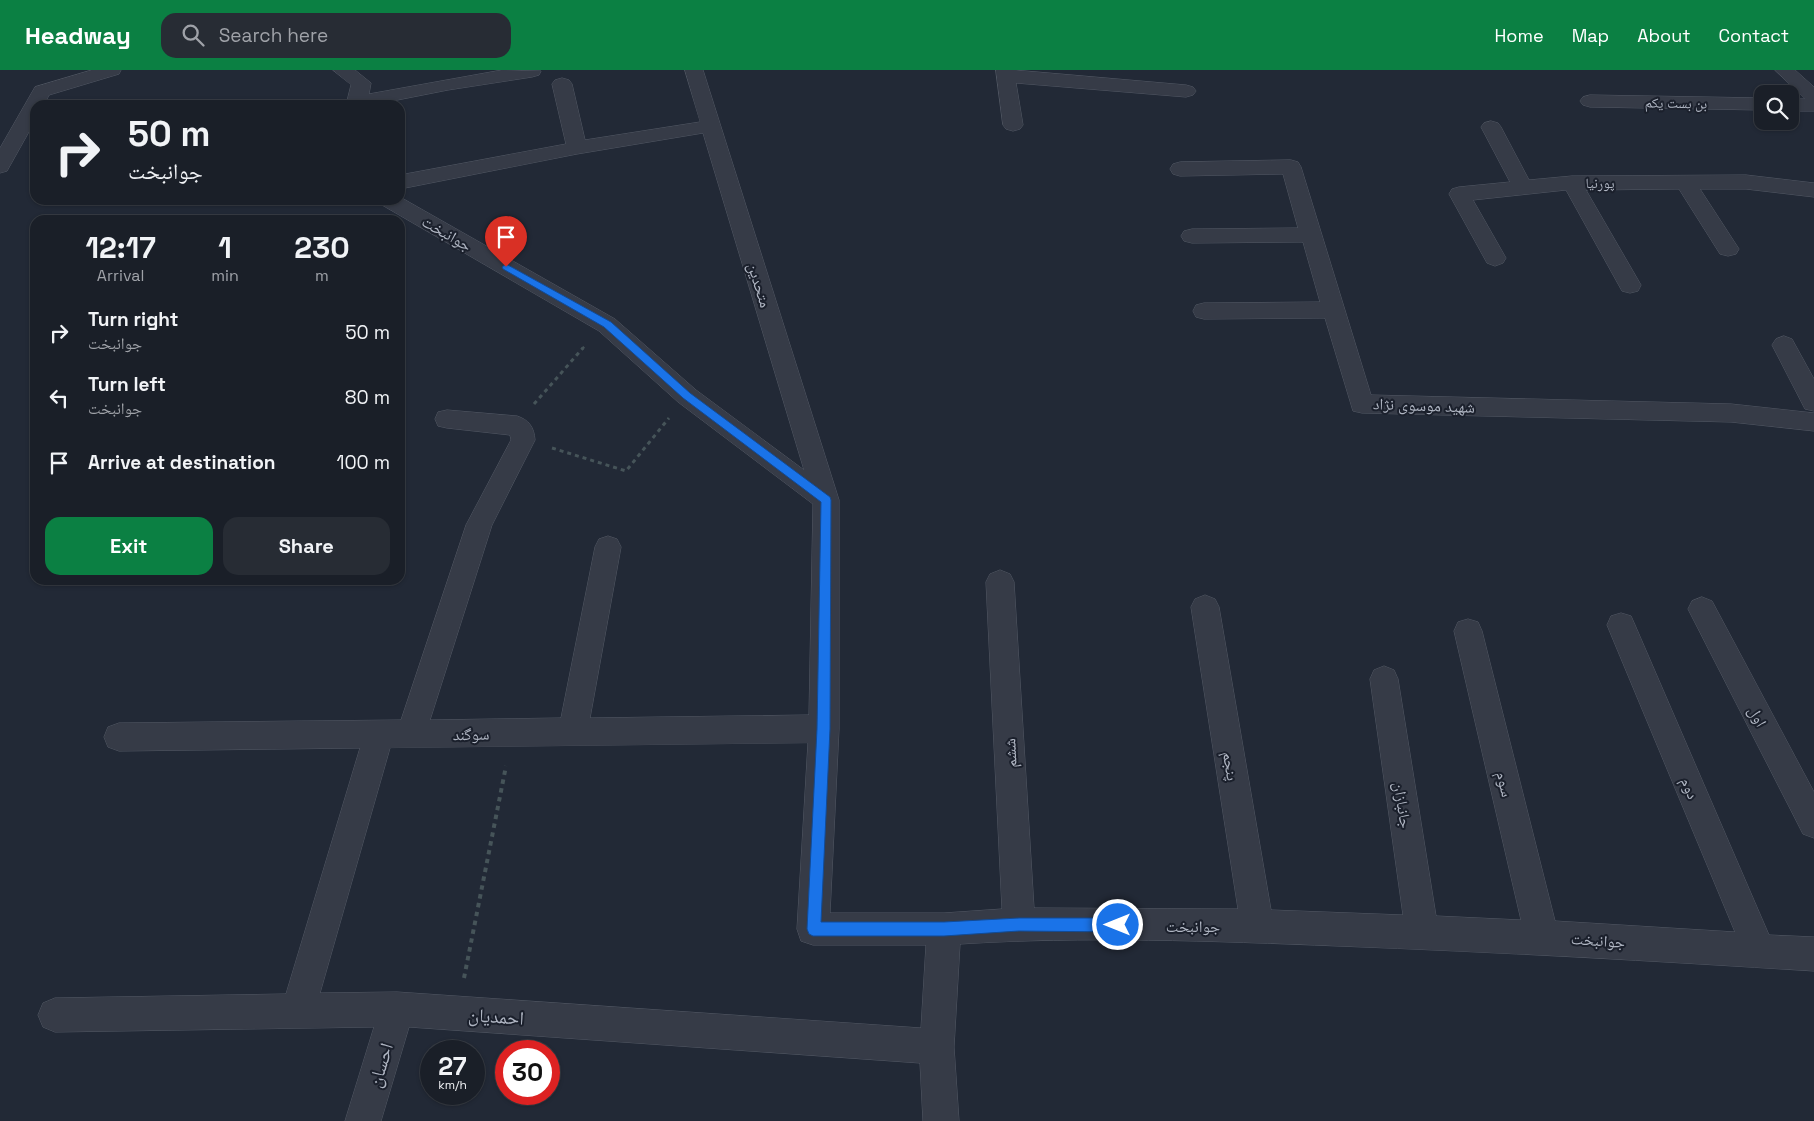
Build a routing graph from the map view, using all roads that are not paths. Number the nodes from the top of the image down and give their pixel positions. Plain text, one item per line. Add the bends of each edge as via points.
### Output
1 (112, 70) edge
2 (342, 70) edge
3 (694, 70) edge
4 (1784, 70) edge
5 (532, 71) dead end
6 (1005, 73) edge
7 (562, 84) dead end
8 (1186, 91) dead end
9 (1814, 97) edge
10 (37, 100) edge
11 (358, 100) edge
12 (375, 100) edge
13 (1590, 101) dead end
14 (1754, 104) edge
15 (1799, 105) edge
16 (1814, 105) edge
17 (30, 112) edge
18 (1013, 125) dead end
19 (711, 126) junction
20 (1491, 127) dead end
21 (577, 148) junction
22 (0, 166) edge
23 (1180, 169) dead end
24 (405, 181) edge
25 (1685, 182) junction
26 (1572, 183) junction
27 (1523, 188) junction
28 (1814, 190) edge
29 (398, 205) edge
30 (1312, 235) junction
31 (1192, 236) dead end
32 (1728, 249) dead end
33 (1495, 258) dead end
34 (1630, 284) dead end
35 (1334, 310) junction
36 (1204, 311) dead end
37 (1784, 344) dead end
38 (1814, 402) edge
39 (447, 418) dead end
40 (1814, 422) edge
41 (826, 500) junction
42 (608, 547) dead end
43 (1000, 582) dead end
44 (1205, 607) dead end
45 (1702, 609) dead end
46 (1621, 625) dead end
47 (1468, 631) dead end
48 (1384, 679) dead end
49 (824, 729) junction
50 (573, 732) junction
51 (411, 734) junction
52 (380, 735) junction
53 (119, 737) dead end
54 (1814, 823) edge
55 (1019, 924) junction
56 (1257, 926) junction
57 (944, 929) junction
58 (1422, 932) junction
59 (1542, 937) junction
60 (1759, 950) junction
61 (1814, 954) edge
62 (397, 1009) junction
63 (298, 1010) junction
64 (55, 1015) dead end
65 (937, 1047) junction
66 (363, 1121) edge
67 (941, 1121) edge

1 - 10 street via 42,91
2 - 11 street via 361,83
3 - 19 street, متحدین
4 - 9 street
5 - 12 street
6 - 8 street
6 - 18 street
7 - 21 street
13 - 14 street, بن بست یکم
15 - 16 street
17 - 22 street
19 - 21 street
19 - 41 street, متحدین
20 - 27 street
21 - 24 street
23 - 30 street, شهید موسوی نژاد via 1291,167
25 - 26 street, پورنیا
25 - 28 street, پورنیا via 1746,182
25 - 32 street
26 - 27 street, پورنیا
26 - 34 street
27 - 33 street, پورنیا via 1460,194
29 - 41 street, جوانبخت via 607,325 686,396
30 - 31 street
30 - 35 street, شهید موسوی نژاد
35 - 36 street
35 - 40 street, شهید موسوی نژاد via 1362,404 1732,413
37 - 38 street
39 - 51 street via 520,433 479,525
41 - 49 street, جوانبخت
42 - 50 street
43 - 55 street, ششم
44 - 56 street, پنجم
45 - 54 street, اول
46 - 60 street, دوم
47 - 59 street, سوم
48 - 58 street, جانبازان
49 - 50 street, سوگند
49 - 57 street, جوانبخت via 813,929
50 - 51 street, سوگند
51 - 52 street, سوگند
52 - 53 street, سوگند
52 - 63 street
55 - 56 street, جوانبخت
55 - 57 street, جوانبخت
56 - 58 street, جوانبخت
57 - 65 street
58 - 59 street, جوانبخت
59 - 60 street, جوانبخت
60 - 61 street, جوانبخت
62 - 63 street, احمدیان
62 - 65 street, احمدیان
62 - 66 street, احسان
63 - 64 street, احمدیان
65 - 67 street

